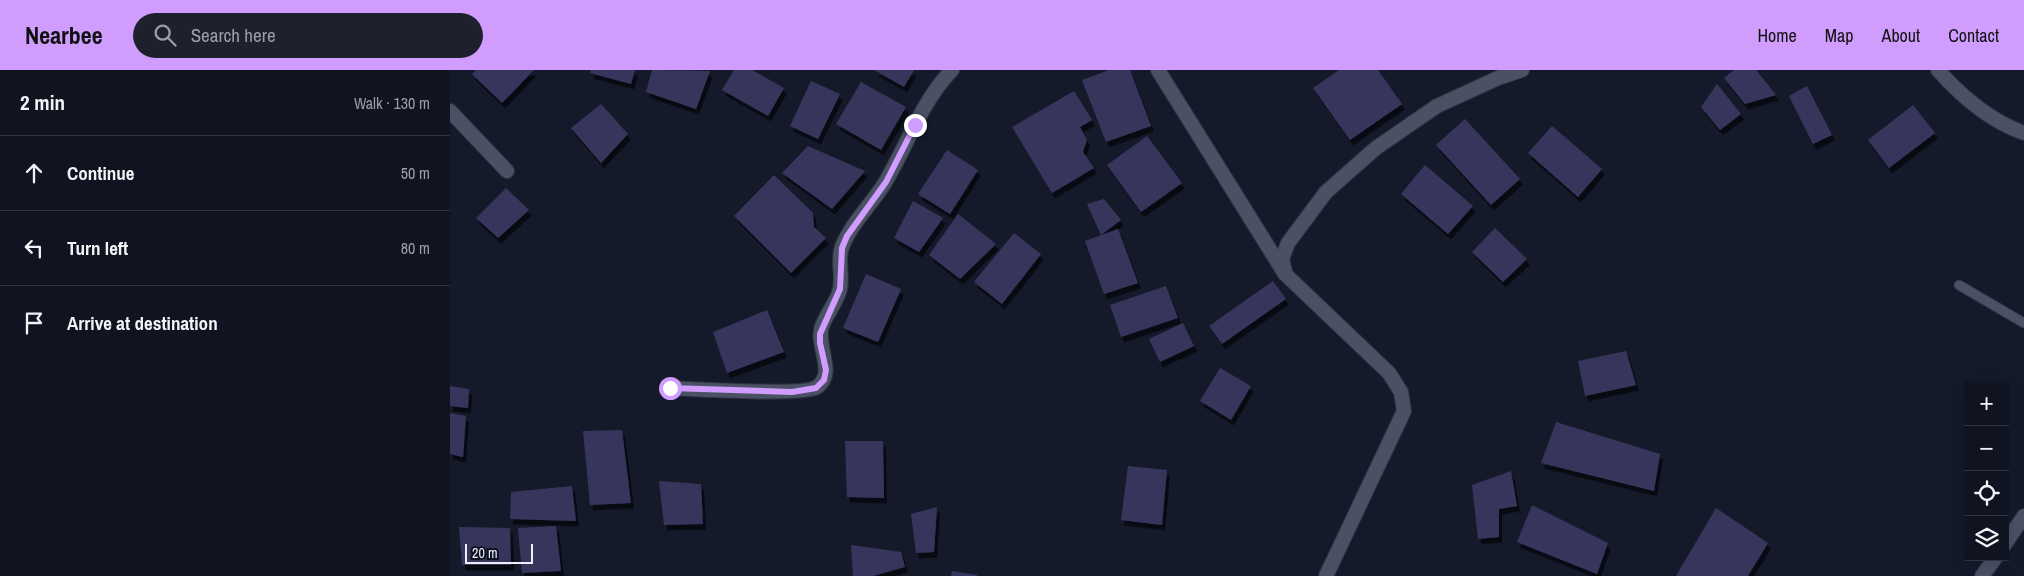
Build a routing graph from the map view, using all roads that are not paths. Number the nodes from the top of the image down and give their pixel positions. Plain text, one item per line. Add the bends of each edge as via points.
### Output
1 (952, 70) edge
2 (1158, 70) edge
3 (1522, 70) edge
4 (1938, 70) edge
5 (450, 111) edge
6 (2024, 134) edge
7 (507, 171) dead end
8 (1285, 274) junction
9 (1959, 285) dead end
10 (2024, 323) edge
11 (670, 388) dead end
12 (2024, 516) edge
13 (2009, 538) edge
14 (1993, 561) edge
15 (1326, 576) edge
16 (1982, 576) edge

1 - 11 street via 939,84 886,182 842,248 840,289 820,334 826,370 824,380 816,388 792,392
2 - 8 street
3 - 8 street via 1437,106 1376,148 1326,192 1288,243 1282,259
4 - 6 street via 1954,88 1991,117
5 - 7 street
8 - 15 street via 1389,373 1401,392 1404,411
9 - 10 lane
12 - 13 street
14 - 16 street

